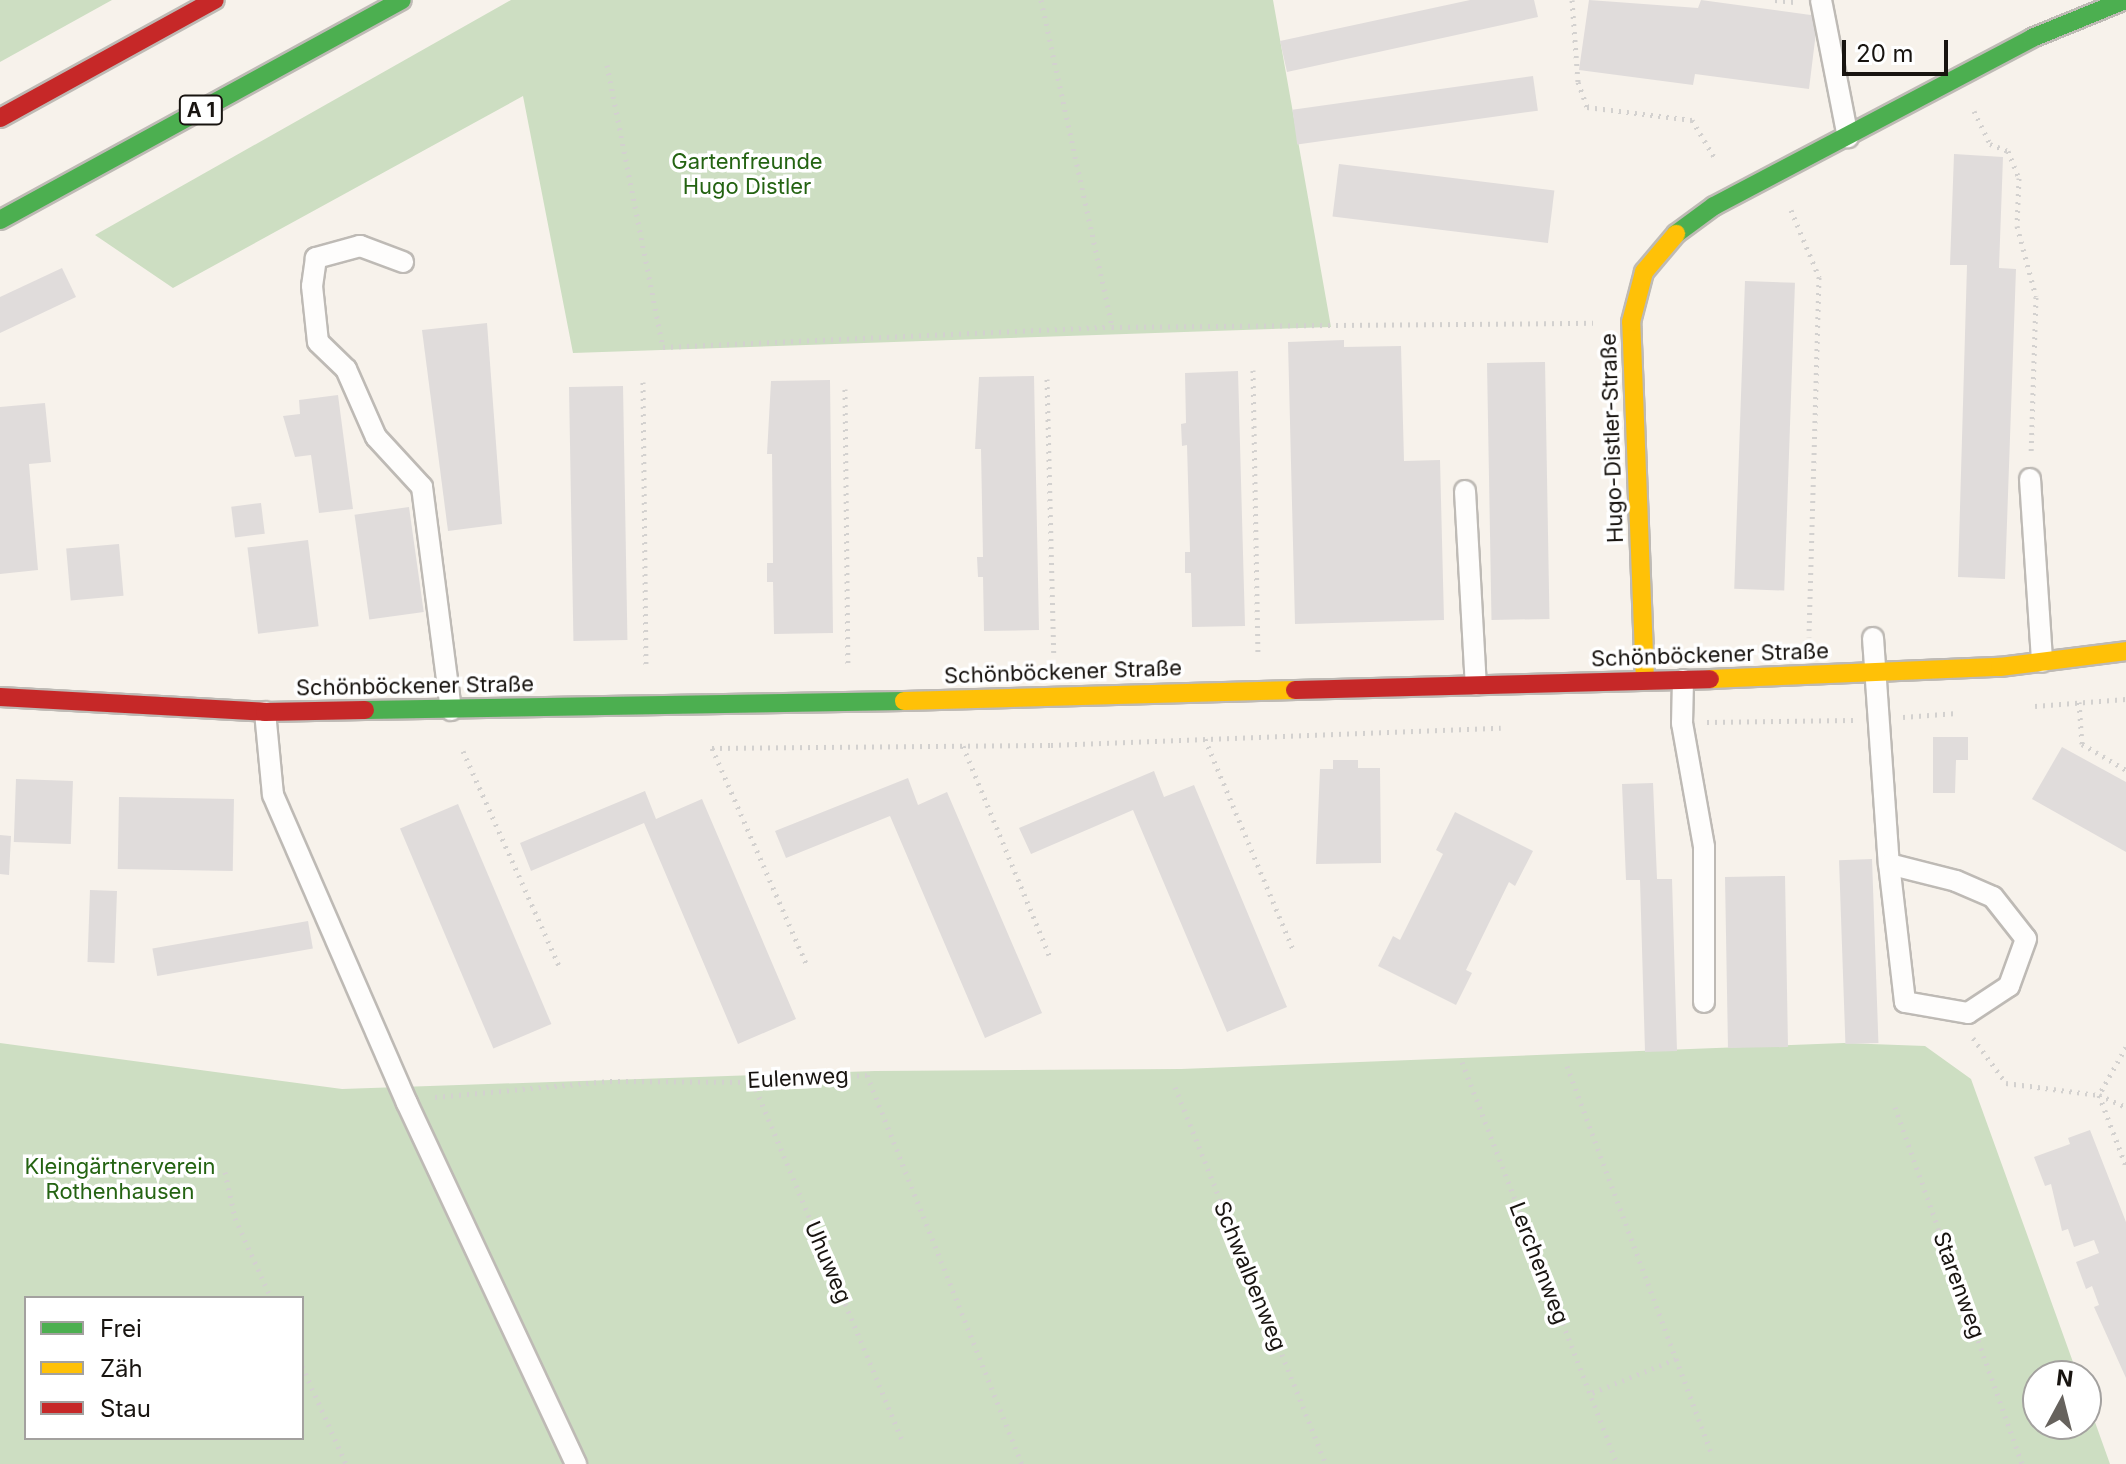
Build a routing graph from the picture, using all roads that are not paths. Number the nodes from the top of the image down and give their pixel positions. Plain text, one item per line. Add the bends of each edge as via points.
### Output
1 (215, 0) edge
2 (402, 0) edge
3 (1821, 0) edge
4 (2125, 0) edge
5 (0, 118) edge
6 (1848, 137) junction
7 (0, 220) edge
8 (403, 262) dead end
9 (2030, 479) road end
10 (1465, 491) dead end
11 (1873, 638) dead end
12 (2126, 651) edge
13 (2042, 662) junction
14 (1876, 674) junction
15 (1683, 680) junction
16 (1645, 681) junction
17 (1476, 685) junction
18 (0, 697) edge
19 (451, 710) junction
20 (265, 712) junction
21 (1889, 864) junction
22 (1704, 1002) dead end
23 (576, 1464) edge

1 - 5 main road
2 - 7 main road, A 1
3 - 6 lane
4 - 6 main road, Hugo-Distler-Straße via 2032,38
6 - 16 main road, Hugo-Distler-Straße via 1737,195 1666,241 1639,279 1631,322
8 - 19 lane via 360,246 316,258 312,286 318,342 346,369 376,437 422,487
9 - 13 lane
10 - 17 lane
11 - 14 lane
12 - 13 main road, Schönböckener Straße
13 - 14 main road, Schönböckener Straße
14 - 15 main road, Schönböckener Straße
14 - 21 lane
15 - 16 main road, Schönböckener Straße
15 - 22 lane via 1682,723 1704,847
16 - 17 main road, Schönböckener Straße
17 - 19 main road, Schönböckener Straße
18 - 20 main road, Schönböckener Straße
19 - 20 main road, Schönböckener Straße
20 - 23 lane via 273,795 407,1103
21 - 21 lane via 1905,1002 1968,1013 2009,986 2026,939 1993,897 1956,881

